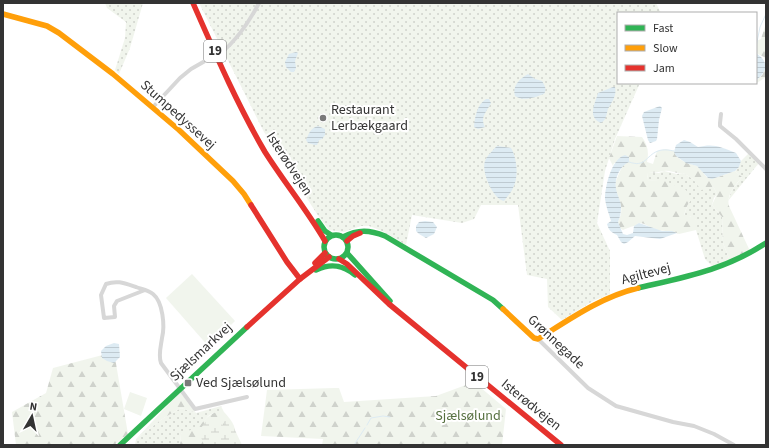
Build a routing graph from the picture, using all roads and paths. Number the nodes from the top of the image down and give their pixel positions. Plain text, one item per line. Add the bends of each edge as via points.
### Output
1 (193, 3) edge
2 (259, 3) edge
3 (3, 14) edge
4 (221, 53) dead end
5 (212, 58) dead end
6 (237, 98) junction
7 (153, 107) junction
8 (721, 114) dead end
9 (766, 169) edge
10 (331, 235) junction
11 (345, 239) junction
12 (325, 241) junction
13 (766, 243) edge
14 (347, 253) junction
15 (327, 255) junction
16 (340, 259) junction
17 (302, 278) junction
18 (145, 290) junction
19 (376, 293) junction
20 (395, 308) junction
21 (538, 339) junction
22 (179, 388) junction
23 (246, 397) dead end
24 (120, 445) edge
25 (561, 445) edge
26 (734, 445) edge

1 - 6 main road, Isterødvejen / 19
2 - 4 street via 249,22
3 - 7 main road, Stumpedyssevej via 47,26 59,33
5 - 7 street via 180,78
6 - 10 main road, Isterødvejen / 19 via 285,175 322,227
6 - 12 main road, Isterødvejen / 19 via 270,160
7 - 17 main road, Stumpedyssevej via 233,181 287,262
8 - 9 street via 720,126
10 - 11 main road via 336,234
10 - 12 main road
11 - 14 main road
11 - 21 main road, Grønnegade via 372,232 385,236 493,300
12 - 15 main road
13 - 21 main road, Agiltevej via 725,266 610,297
14 - 16 main road
14 - 20 main road, Isterødvejen / 19
15 - 16 main road
15 - 17 main road, Sjælsmarkvej
16 - 19 main road, Isterødvejen / 19
17 - 19 main road, Sjælsmarkvej via 325,266 345,267
17 - 22 main road, Sjælsmarkvej
18 - 18 street via 122,282 113,281 106,284 101,295 104,318 115,317 114,306 117,301
18 - 22 street via 154,295 160,303 164,324 159,359
19 - 20 main road, Isterødvejen / 19
20 - 25 main road, Isterødvejen / 19
21 - 26 street, Grønnegade via 588,388 616,406 694,426
22 - 23 street via 195,409
22 - 24 main road, Sjælsmarkvej

